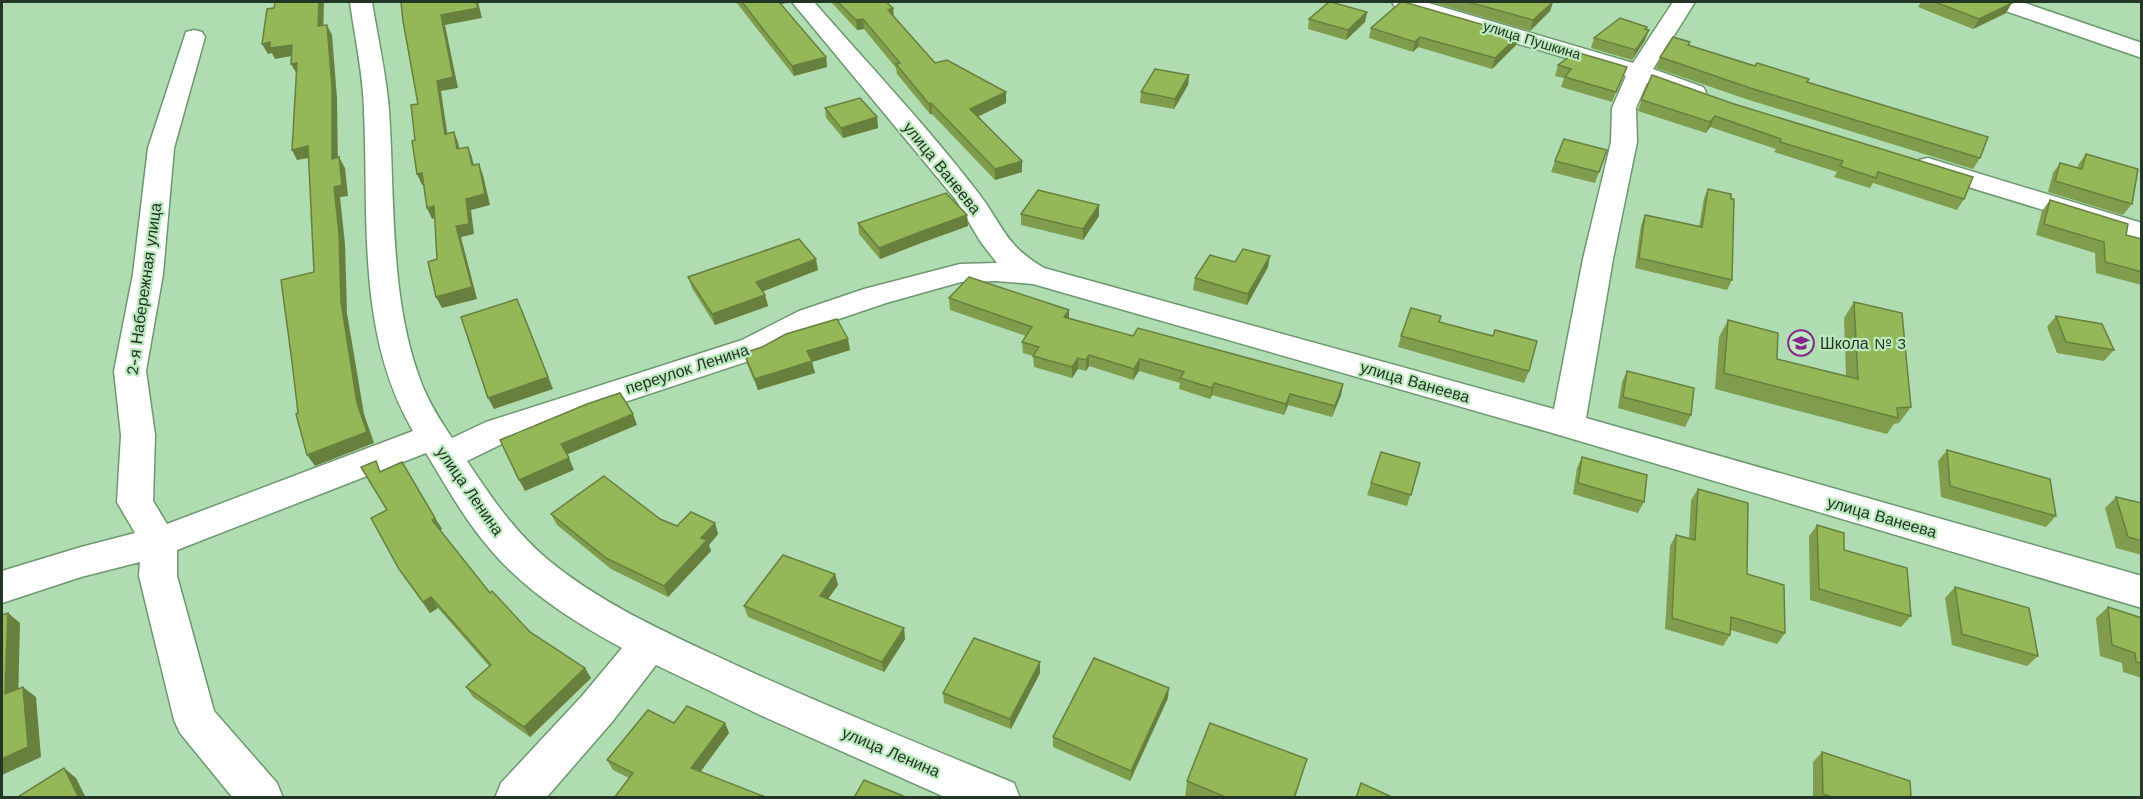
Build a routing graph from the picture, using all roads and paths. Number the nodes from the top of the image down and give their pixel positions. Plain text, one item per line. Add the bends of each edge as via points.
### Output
1 (361, 2) edge
2 (803, 2) edge
3 (1403, 2) edge
4 (1684, 2) edge
5 (2002, 2) edge
6 (194, 37) dead end
7 (2142, 51) edge
8 (1639, 72) junction
9 (1714, 99) edge
10 (1904, 159) edge
11 (2142, 232) edge
12 (992, 240) junction
13 (960, 273) junction
14 (1034, 275) junction
15 (1568, 426) junction
16 (439, 446) junction
17 (159, 542) junction
18 (2, 587) edge
19 (2142, 592) edge
20 (650, 644) junction
21 (261, 798) edge
22 (517, 798) edge
23 (998, 798) edge

1 - 16 street, улица Ленина via 374,76 382,271 393,336 414,406
2 - 12 street, улица Ванеева via 967,196
3 - 8 street, улица Пушкина
4 - 8 street
5 - 7 street
6 - 17 street, 2-я Набережная улица via 161,148 148,274 130,371 138,435 135,502
8 - 9 street, улица Пушкина
8 - 15 street via 1624,108 1624,142
10 - 11 street
12 - 13 street via 990,255 976,267
12 - 14 street, улица Ванеева via 1008,259
13 - 14 street, переулок Ленина
13 - 16 street, переулок Ленина via 810,318 753,348 498,431
14 - 15 street, улица Ванеева
15 - 19 street, улица Ванеева
16 - 17 street, переулок Ленина
16 - 20 street, улица Ленина via 486,519 514,551 546,580
17 - 18 street, переулок Ленина
17 - 21 street via 158,576 195,720
20 - 22 street
20 - 23 street, улица Ленина via 781,707

